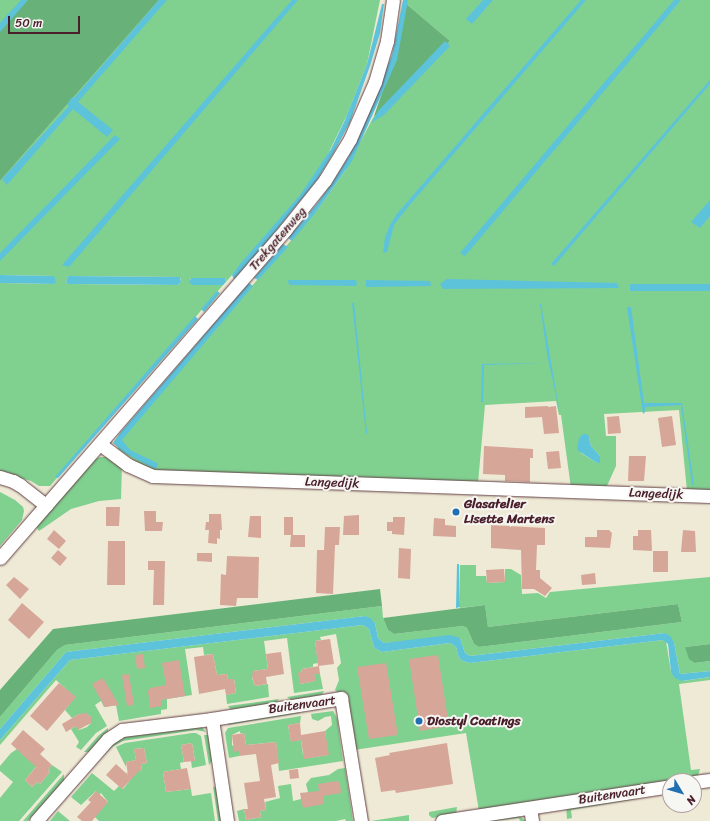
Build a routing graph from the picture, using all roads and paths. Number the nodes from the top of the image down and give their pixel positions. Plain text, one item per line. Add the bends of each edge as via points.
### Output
1 (393, 0) edge
2 (100, 444) junction
3 (0, 477) edge
4 (710, 496) edge
5 (46, 505) junction
6 (0, 558) edge
7 (212, 719) junction
8 (662, 787) edge
9 (530, 808) junction
10 (36, 821) edge
11 (227, 821) edge
12 (361, 821) edge
13 (442, 821) edge
14 (532, 821) edge

1 - 2 street, Trekgatenweg via 386,42 370,94 350,139 325,180 307,206
2 - 4 street, Langedijk via 128,465 146,474 160,476
2 - 5 street
3 - 5 street via 20,485
5 - 6 street
7 - 10 street, Buitenvaart via 122,730 108,739
7 - 11 street
7 - 12 street, Buitenvaart via 341,698
8 - 9 street, Buitenvaart
9 - 13 street, Buitenvaart
9 - 14 street

